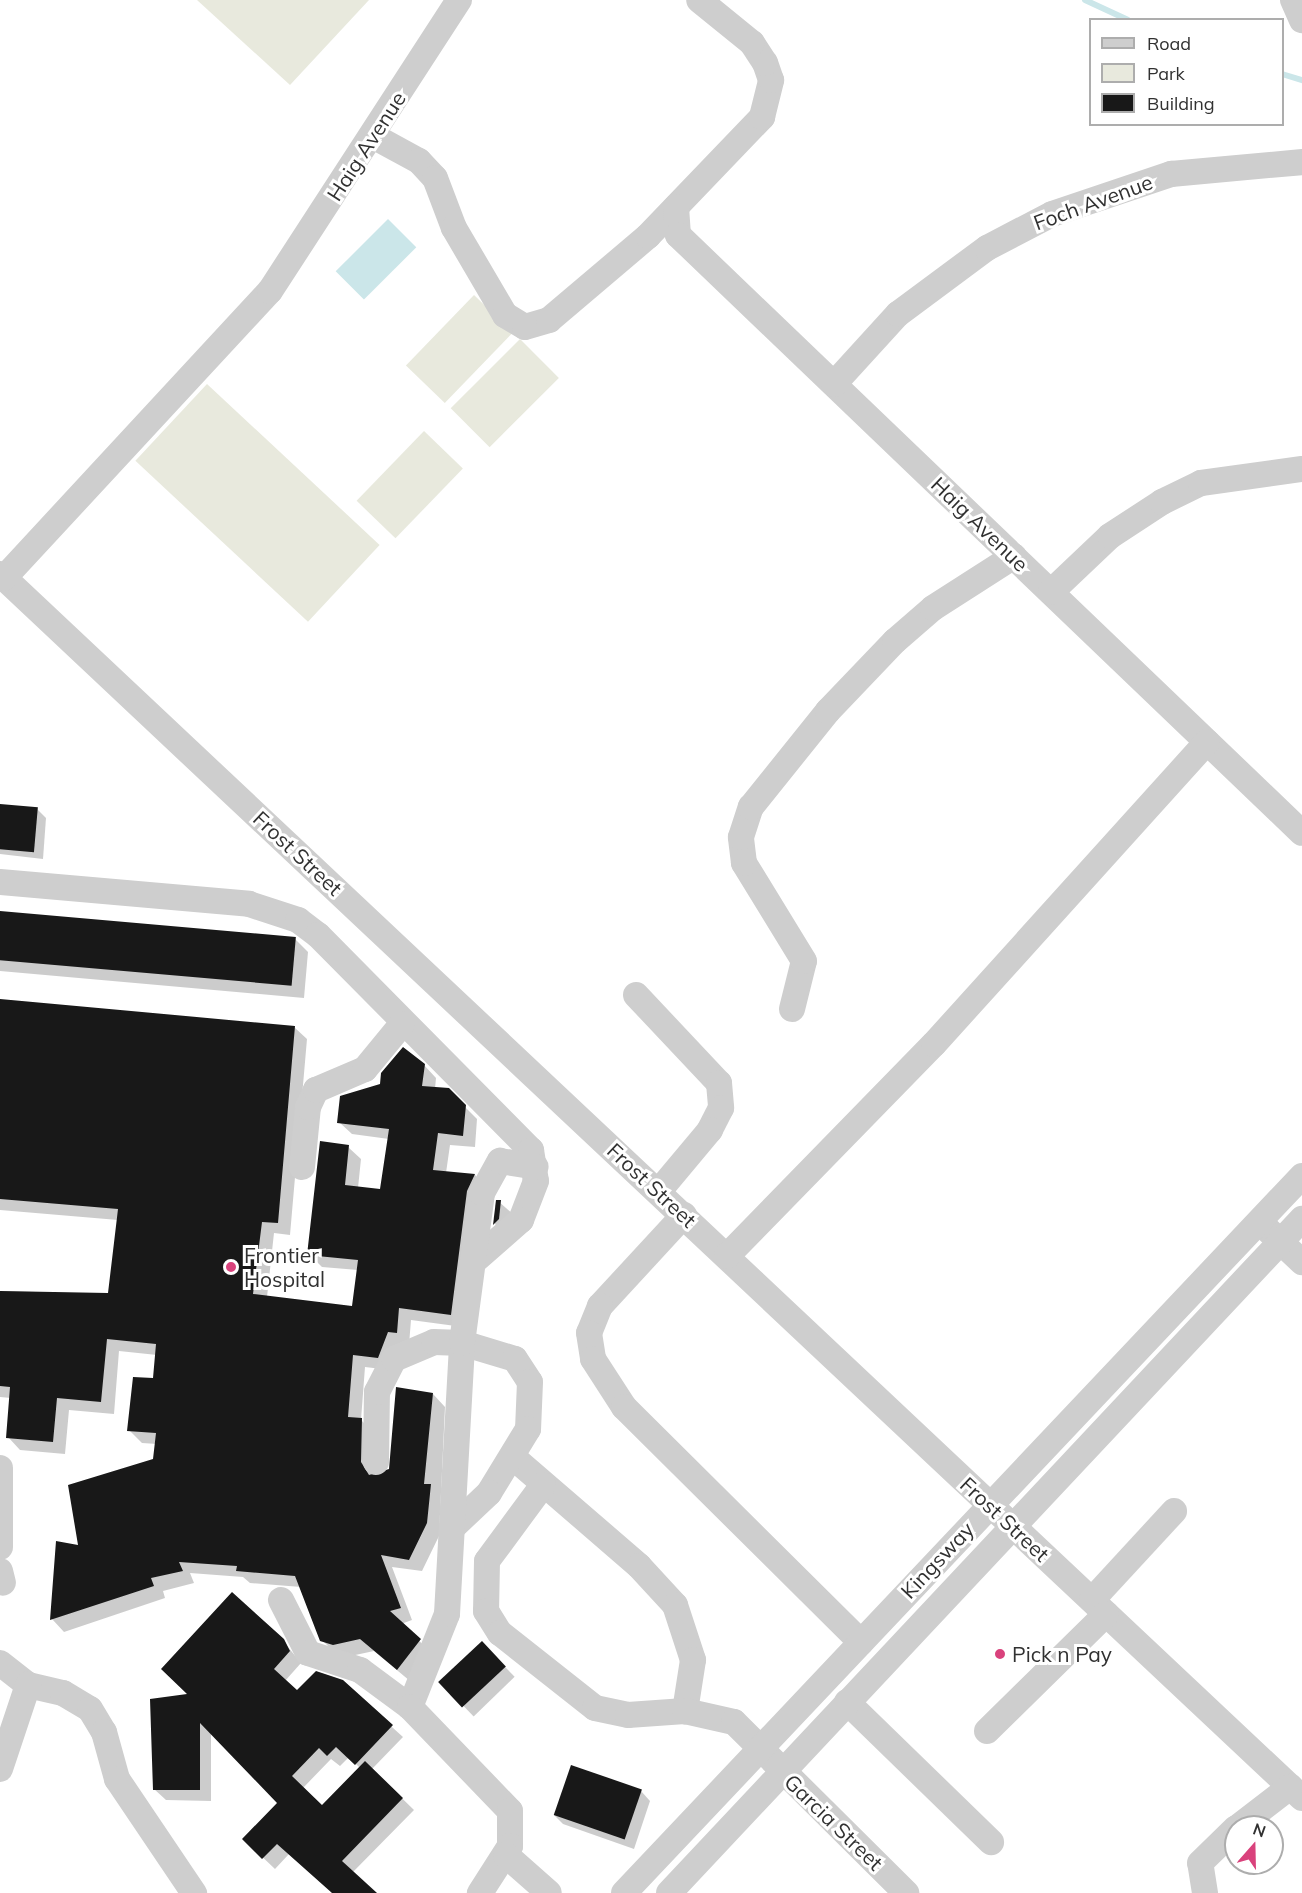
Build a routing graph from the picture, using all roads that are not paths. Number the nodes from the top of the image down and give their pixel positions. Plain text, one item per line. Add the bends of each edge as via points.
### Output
1 (459, 0) edge
2 (699, 0) edge
3 (1293, 0) edge
4 (1302, 20) edge
5 (374, 136) junction
6 (1302, 162) edge
7 (676, 207) junction
8 (678, 235) junction
9 (648, 236) junction
10 (834, 384) junction
11 (1302, 469) edge
12 (1014, 556) junction
13 (2, 576) edge
14 (1051, 592) junction
15 (1207, 742) junction
16 (1302, 833) edge
17 (0, 882) edge
18 (636, 995) dead end
19 (792, 1010) dead end
20 (402, 1023) junction
21 (302, 1167) dead end
22 (536, 1167) junction
23 (1302, 1176) edge
24 (659, 1191) junction
25 (684, 1215) junction
26 (1302, 1219) edge
27 (1259, 1221) junction
28 (1281, 1241) junction
29 (727, 1256) junction
30 (473, 1262) junction
31 (1302, 1262) edge
32 (462, 1343) junction
33 (514, 1458) junction
34 (376, 1462) dead end
35 (0, 1468) edge
36 (543, 1485) junction
37 (989, 1504) junction
38 (1174, 1511) dead end
39 (1013, 1526) junction
40 (452, 1528) junction
41 (0, 1547) edge
42 (281, 1600) dead end
43 (1099, 1607) junction
44 (861, 1642) junction
45 (0, 1664) edge
46 (28, 1685) junction
47 (847, 1702) junction
48 (410, 1707) junction
49 (685, 1711) junction
50 (987, 1731) dead end
51 (761, 1751) junction
52 (0, 1770) edge
53 (781, 1770) junction
54 (1296, 1793) edge
55 (1259, 1815) edge
56 (1224, 1840) edge
57 (991, 1842) dead end
58 (506, 1855) junction
59 (194, 1893) edge
60 (480, 1893) edge
61 (549, 1893) edge
62 (624, 1893) edge
63 (669, 1893) edge
64 (906, 1893) edge
65 (1204, 1893) edge

1 - 5 street, Haig Avenue
2 - 7 street via 752,43 771,80 762,117
3 - 4 street
5 - 9 street via 419,161 435,178 454,228 500,307 525,327 562,312
5 - 13 street, Haig Avenue via 270,291
6 - 10 street, Foch Avenue via 1171,174 1052,213 987,248 898,314
7 - 8 street
7 - 9 street
8 - 9 street
8 - 10 street, Haig Avenue
10 - 12 street, Haig Avenue
11 - 14 street via 1221,479 1162,502 1110,536
12 - 14 street, Haig Avenue
12 - 19 street via 933,608 895,641 828,711 751,807 741,837 744,863 804,961
13 - 24 street, Frost Street
14 - 15 street, Haig Avenue
15 - 16 street, Haig Avenue
15 - 29 street via 934,1044
17 - 20 street via 276,910 318,935
18 - 24 street via 719,1083 721,1108 710,1131
20 - 21 street via 375,1050 365,1069 316,1090 308,1107
20 - 22 street via 521,1135
22 - 30 street via 533,1195 521,1220
22 - 30 street via 511,1160 492,1168 482,1193
23 - 27 street, Kingsway
24 - 25 street, Frost Street
25 - 29 street, Frost Street
25 - 44 street via 600,1306 590,1333 593,1359 624,1407
26 - 28 street, Kingsway
27 - 28 street
27 - 37 street, Kingsway
28 - 31 street
28 - 39 street, Kingsway
29 - 37 street, Frost Street
30 - 32 street
32 - 33 street via 515,1359 530,1382 528,1429
32 - 34 street via 409,1349 383,1372 377,1392
32 - 40 street
33 - 36 street
33 - 40 street via 489,1493
35 - 41 street
36 - 49 street via 639,1566 675,1605 693,1660
36 - 49 street, Garcia Street via 488,1561 486,1611 519,1650 595,1708 628,1715
37 - 39 street, Frost Street
37 - 44 street, Kingsway
38 - 43 street
39 - 43 street, Frost Street
39 - 47 street, Kingsway
40 - 48 street via 446,1624
42 - 48 street via 308,1653 360,1670
43 - 50 street
43 - 54 street, Frost Street
44 - 51 street, Kingsway
45 - 46 street
46 - 52 street
46 - 59 street via 63,1693 90,1708 117,1779
47 - 53 street, Kingsway
47 - 57 street
48 - 58 street via 510,1811 514,1830
49 - 51 street, Garcia Street via 734,1722
51 - 53 street, Garcia Street
51 - 62 street, Kingsway
53 - 63 street, Kingsway
53 - 64 street, Garcia Street
54 - 55 street
56 - 65 street via 1200,1863
58 - 60 street
58 - 61 street

